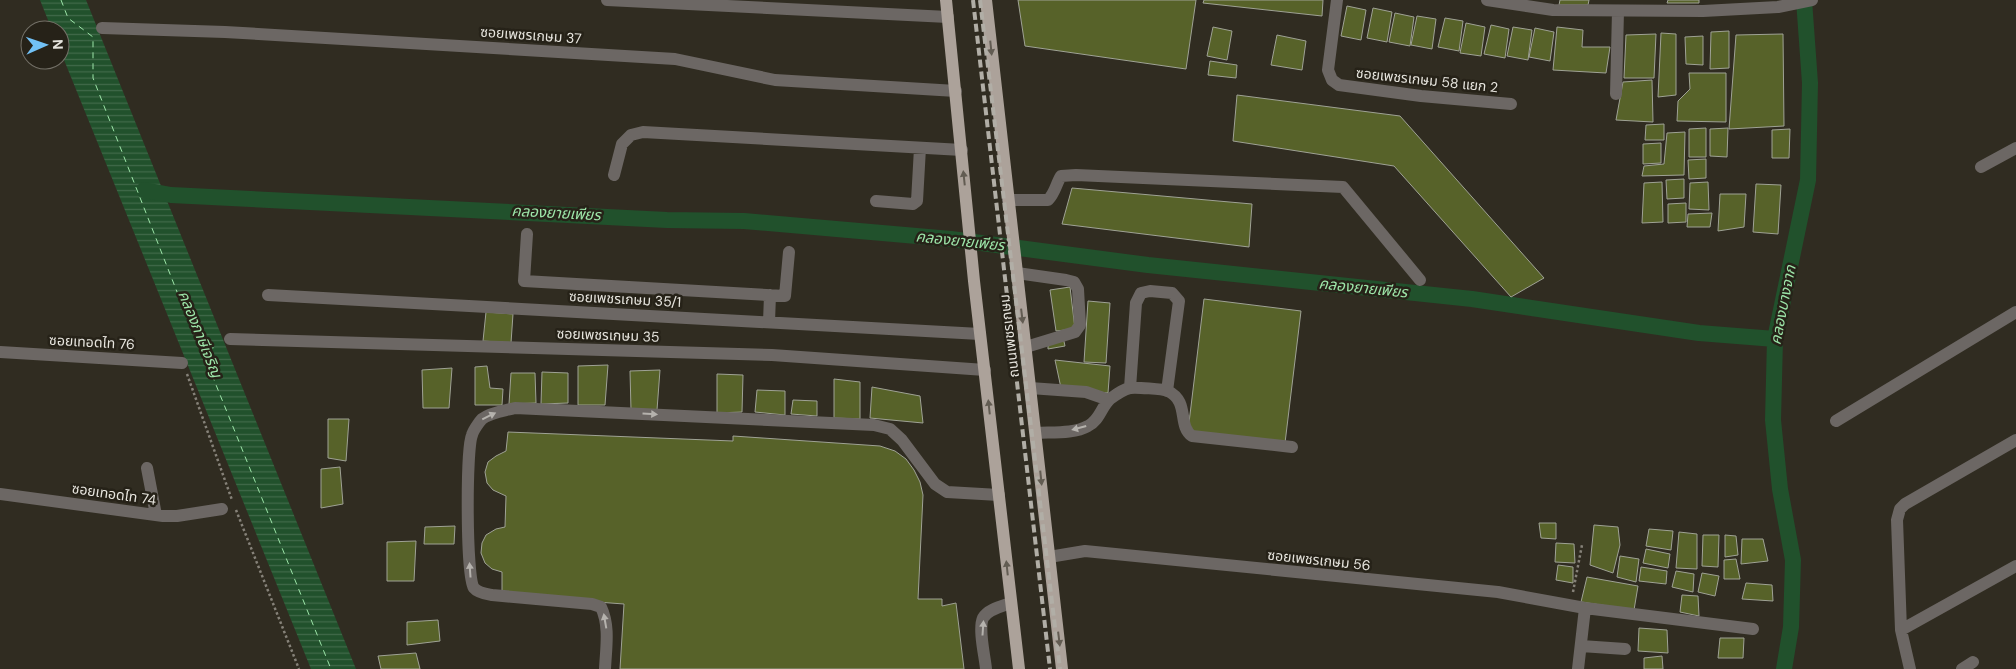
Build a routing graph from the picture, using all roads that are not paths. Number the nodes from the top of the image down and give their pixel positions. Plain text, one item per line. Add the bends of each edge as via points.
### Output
1 (606, 0) edge
2 (946, 0) edge
3 (986, 0) edge
4 (1337, 0) edge
5 (1487, 0) edge
6 (1812, 0) edge
7 (706, 3) edge
8 (1554, 5) edge
9 (1703, 6) edge
10 (1618, 10) junction
11 (948, 17) junction
12 (102, 28) dead end
13 (956, 91) junction
14 (1616, 94) dead end
15 (1511, 104) dead end
16 (920, 148) junction
17 (2016, 148) edge
18 (962, 150) junction
19 (1981, 167) dead end
20 (614, 175) dead end
21 (1008, 200) junction
22 (876, 201) dead end
23 (526, 234) dead end
24 (789, 252) dead end
25 (1016, 271) junction
26 (1420, 280) dead end
27 (268, 295) dead end
28 (770, 295) junction
29 (2016, 312) edge
30 (769, 322) junction
31 (980, 334) junction
32 (230, 339) dead end
33 (1026, 347) junction
34 (0, 352) edge
35 (182, 362) road end
36 (985, 370) junction
37 (1030, 388) junction
38 (1130, 388) junction
39 (1167, 391) junction
40 (1109, 400) junction
41 (1836, 421) dead end
42 (1036, 433) junction
43 (2016, 440) edge
44 (1292, 447) dead end
45 (147, 468) dead end
46 (0, 494) edge
47 (999, 495) junction
48 (222, 509) dead end
49 (156, 515) junction
50 (1049, 557) junction
51 (2016, 566) edge
52 (1011, 603) junction
53 (1585, 608) junction
54 (1754, 629) dead end
55 (1901, 630) junction
56 (1581, 646) junction
57 (1624, 649) dead end
58 (1973, 662) dead end
59 (605, 669) edge
60 (986, 669) edge
61 (1019, 669) edge
62 (1062, 669) edge
63 (1578, 669) edge
64 (1910, 669) edge
65 (1962, 669) edge

1 - 7 street
2 - 11 main road, ถนนเพชรเกษม
3 -> 21 main road, ถนนเพชรเกษม
4 - 15 street, ซอยเพชรเกษม 58 แยก 2 via 1328,70 1332,80 1339,85
5 - 8 street
6 - 9 street via 1778,7
7 - 11 street
8 - 10 street
9 - 10 street
10 - 14 street
11 - 13 main road, ถนนเพชรเกษม
12 - 13 street, ซอยเพชรเกษม 37 via 244,33 675,59 775,80
13 - 18 main road, ถนนเพชรเกษม
16 - 18 street
16 - 20 street via 642,132 631,135 622,144
16 - 22 street via 917,201 913,204
17 - 19 street
31 -> 18 main road, ถนนเพชรเกษม
21 - 25 main road, ถนนเพชรเกษม
21 - 26 street via 1048,200 1062,176 1076,175 1343,187
23 - 28 street via 524,281
24 - 28 street via 785,296
25 -> 33 main road, ถนนเพชรเกษม
25 - 33 street via 1074,282 1078,289 1078,329
27 - 30 street, ซอยเพชรเกษม 35/1
28 - 30 street
29 - 41 street
30 - 31 street, ซอยเพชรเกษม 35/1
31 - 36 main road, ถนนเพชรเกษม
32 - 36 street, ซอยเพชรเกษม 35 via 772,355
33 - 37 main road, ถนนเพชรเกษม
34 - 35 street, ซอยเทอดไท 76
47 -> 36 main road, ถนนเพชรเกษม
37 - 40 street via 1086,392
37 - 42 main road, ถนนเพชรเกษม
38 - 39 street
38 - 39 street via 1136,303 1141,293 1150,291 1172,293 1179,301
38 - 40 street
39 - 44 street via 1181,403 1185,427 1192,436
40 -> 42 street via 1099,417 1088,426
42 -> 50 main road, ถนนเพชรเกษม
43 - 55 street via 1900,509
45 - 49 street
46 - 49 street, ซอยเทอดไท 74
52 -> 47 main road, ถนนเพชรเกษม
59 -> 47 street via 607,636 601,607 492,595 474,588 468,546 468,452 472,435 482,420 496,412 515,408 874,425 890,429 902,440 935,484 947,492
48 - 49 street, ซอยเทอดไท 74 via 177,516
50 - 53 street, ซอยเพชรเกษม 56 via 1085,551 1498,592
50 -> 62 main road, ถนนเพชรเกษม
51 - 55 street
60 -> 52 street via 983,618
52 - 61 main road, ถนนเพชรเกษม
53 - 54 street, ซอยเพชรเกษม 56
53 - 56 street
55 - 64 street
56 - 57 street
56 - 63 street
58 - 65 street

